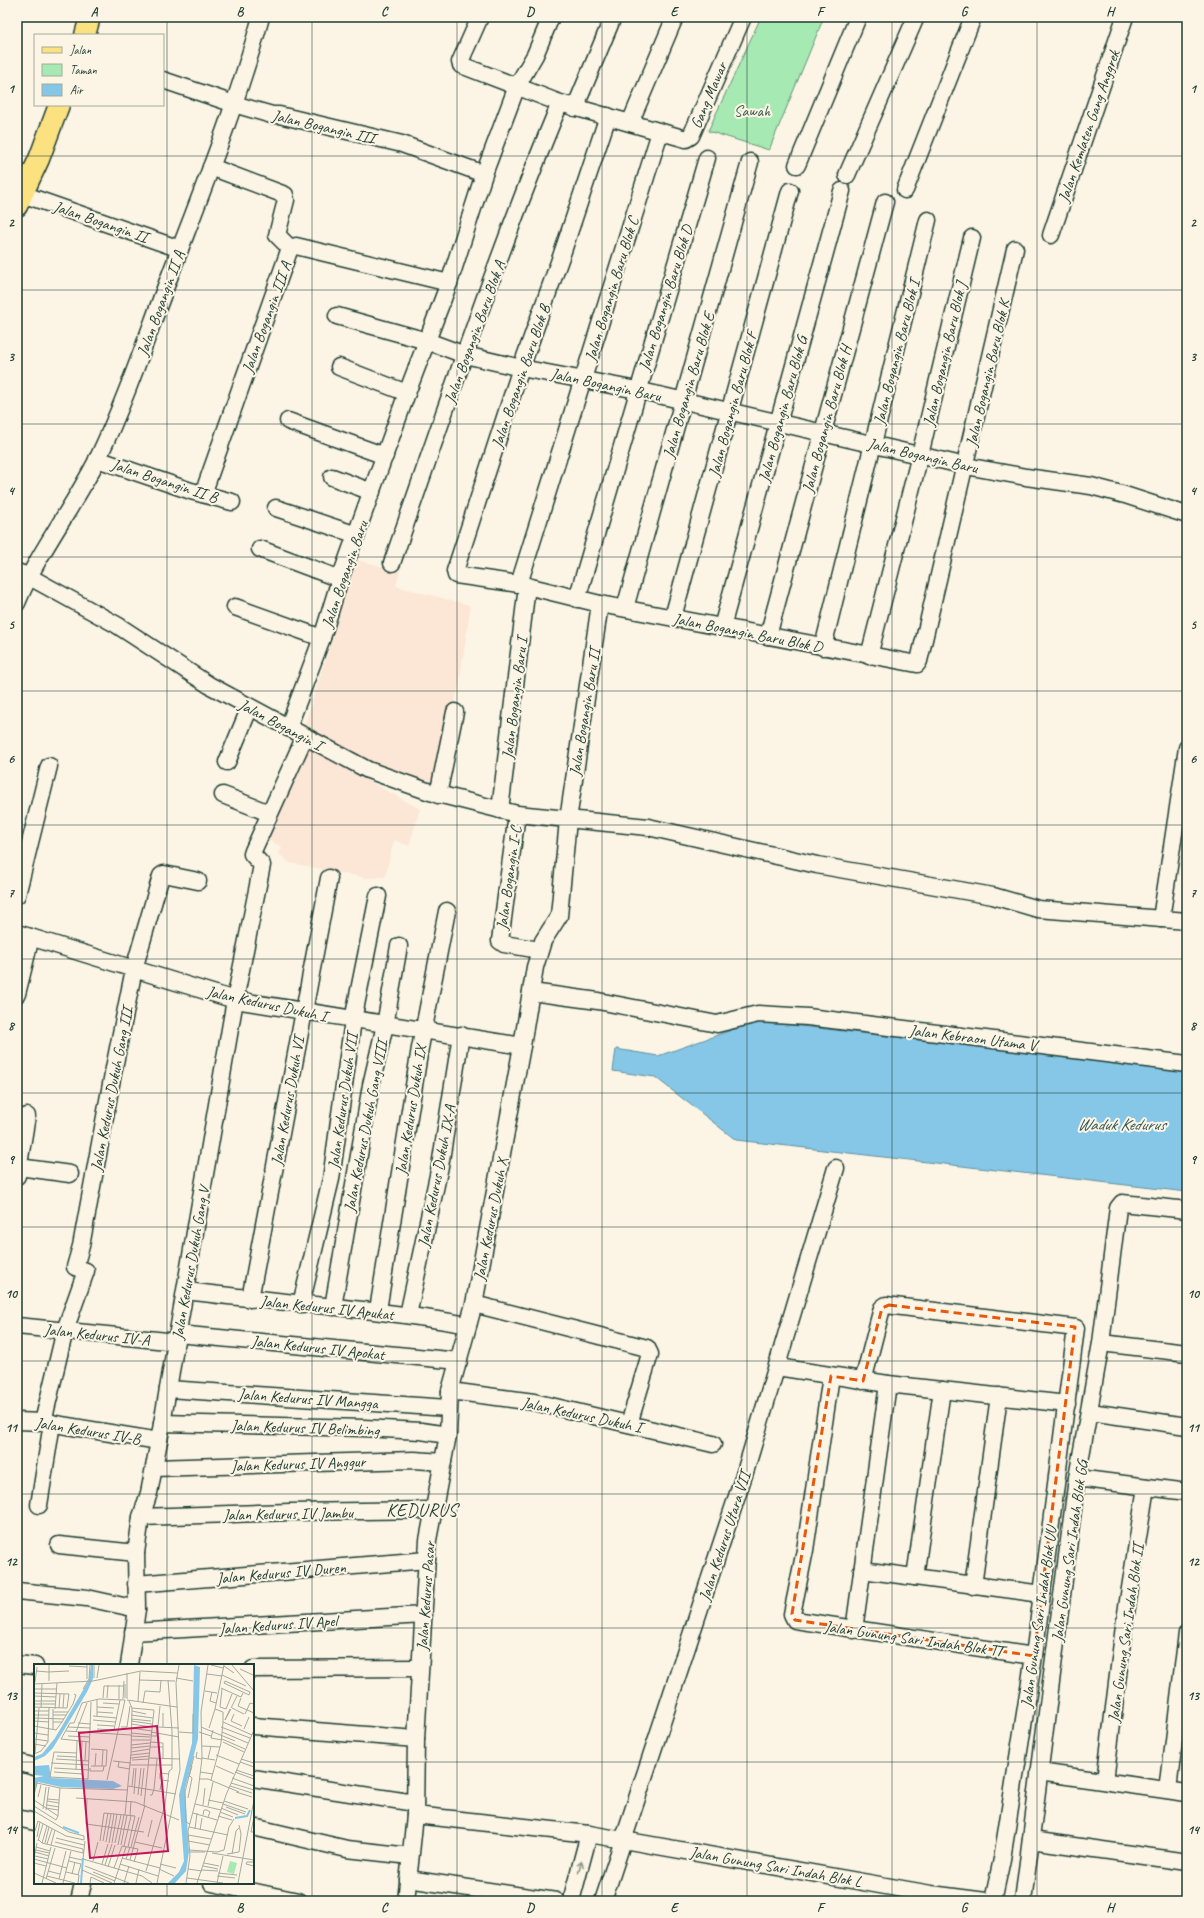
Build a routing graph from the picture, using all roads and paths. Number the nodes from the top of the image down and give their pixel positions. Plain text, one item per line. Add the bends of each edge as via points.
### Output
1 (90, 17) edge
2 (261, 17) edge
3 (480, 17) edge
4 (552, 17) edge
5 (613, 17) edge
6 (675, 17) edge
7 (743, 17) edge
8 (858, 17) edge
9 (916, 17) edge
10 (973, 17) edge
11 (1125, 17) edge
12 (85, 34) edge
13 (164, 80) edge
14 (517, 86) junction
15 (560, 103) junction
16 (234, 104) junction
17 (60, 106) edge
18 (575, 108) junction
19 (608, 116) junction
20 (630, 122) junction
21 (660, 132) junction
22 (707, 158) dead end
23 (750, 162) dead end
24 (797, 165) dead end
25 (211, 167) junction
26 (484, 174) junction
27 (848, 175) dead end
28 (905, 190) dead end
29 (790, 191) dead end
30 (842, 191) dead end
31 (20, 200) edge
32 (885, 202) dead end
33 (928, 220) dead end
34 (1051, 235) dead end
35 (972, 238) dead end
36 (290, 248) junction
37 (180, 249) junction
38 (1015, 249) dead end
39 (449, 283) junction
40 (337, 316) dead end
41 (427, 342) junction
42 (465, 355) junction
43 (339, 367) dead end
44 (521, 368) junction
45 (583, 379) junction
46 (637, 390) junction
47 (407, 393) junction
48 (684, 401) junction
49 (731, 412) junction
50 (288, 421) dead end
51 (779, 423) junction
52 (822, 432) junction
53 (873, 443) junction
54 (920, 455) junction
55 (385, 456) junction
56 (97, 458) junction
57 (966, 466) junction
58 (332, 477) dead end
59 (372, 492) junction
60 (203, 494) junction
61 (232, 502) dead end
62 (276, 508) dead end
63 (1187, 515) edge
64 (357, 535) junction
65 (260, 549) dead end
66 (392, 563) dead end
67 (23, 574) edge
68 (340, 579) junction
69 (523, 585) junction
70 (577, 599) junction
71 (17, 603) edge
72 (600, 604) junction
73 (235, 607) dead end
74 (625, 608) junction
75 (673, 617) junction
76 (722, 627) junction
77 (768, 636) junction
78 (322, 638) junction
79 (823, 647) junction
80 (869, 656) junction
81 (919, 661) joint
82 (250, 707) junction
83 (455, 712) dead end
84 (288, 728) junction
85 (305, 736) junction
86 (1187, 748) edge
87 (227, 762) dead end
88 (49, 766) dead end
89 (438, 794) junction
90 (223, 795) dead end
91 (500, 810) junction
92 (269, 813) junction
93 (517, 814) junction
94 (568, 820) junction
95 (329, 878) dead end
96 (198, 881) dead end
97 (17, 895) edge
98 (378, 896) dead end
99 (447, 911) dead end
100 (1174, 920) edge
101 (24, 935) edge
102 (399, 946) dead end
103 (539, 950) junction
104 (134, 969) junction
105 (531, 992) junction
106 (17, 994) edge
107 (235, 1000) junction
108 (304, 1011) junction
109 (353, 1020) junction
110 (385, 1024) junction
111 (423, 1031) junction
112 (461, 1035) junction
113 (522, 1046) junction
114 (1187, 1064) edge
115 (27, 1116) dead end
116 (836, 1168) dead end
117 (18, 1171) edge
118 (70, 1174) dead end
119 (1187, 1210) edge
120 (186, 1291) junction
121 (250, 1299) junction
122 (301, 1304) junction
123 (474, 1304) junction
124 (333, 1307) junction
125 (378, 1310) junction
126 (408, 1315) junction
127 (468, 1325) junction
128 (17, 1326) edge
129 (65, 1330) junction
130 (178, 1338) junction
131 (1101, 1343) junction
132 (1187, 1353) edge
133 (459, 1361) junction
134 (777, 1367) junction
135 (831, 1376) junction
136 (863, 1381) junction
137 (888, 1384) junction
138 (168, 1389) junction
139 (942, 1390) junction
140 (450, 1391) junction
141 (999, 1396) junction
142 (1067, 1404) junction
143 (448, 1408) junction
144 (1090, 1412) junction
145 (17, 1421) edge
146 (48, 1423) junction
147 (162, 1423) junction
148 (629, 1424) junction
149 (1187, 1426) edge
150 (448, 1435) junction
151 (159, 1441) junction
152 (714, 1444) dead end
153 (443, 1462) junction
154 (154, 1468) junction
155 (1077, 1478) junction
156 (1146, 1487) junction
157 (1187, 1492) edge
158 (40, 1505) dead end
159 (434, 1510) junction
160 (141, 1517) junction
161 (59, 1545) dead end
162 (136, 1552) junction
163 (427, 1560) junction
164 (862, 1570) junction
165 (915, 1577) junction
166 (136, 1584) junction
167 (973, 1586) junction
168 (17, 1591) edge
169 (1042, 1594) junction
170 (137, 1609) junction
171 (424, 1615) junction
172 (854, 1630) junction
173 (133, 1632) junction
174 (1187, 1633) edge
175 (1034, 1656) junction
176 (17, 1664) edge
177 (129, 1664) edge
178 (34, 1666) edge
179 (420, 1668) junction
180 (254, 1669) edge
181 (254, 1726) edge
182 (416, 1739) junction
183 (17, 1762) edge
184 (34, 1767) edge
185 (1039, 1772) junction
186 (254, 1778) edge
187 (1105, 1780) junction
188 (1168, 1790) junction
189 (1187, 1793) edge
190 (415, 1809) junction
191 (17, 1818) edge
192 (34, 1822) edge
193 (254, 1828) edge
194 (589, 1834) junction
195 (622, 1839) junction
196 (1031, 1840) junction
197 (410, 1856) junction
198 (1187, 1862) edge
199 (408, 1879) junction
200 (83, 1884) edge
201 (217, 1884) edge
202 (931, 1898) edge
203 (79, 1901) edge
204 (298, 1901) edge
205 (406, 1901) edge
206 (556, 1901) edge
207 (571, 1901) edge
208 (603, 1901) edge
209 (986, 1901) edge
210 (993, 1901) edge
211 (1023, 1901) edge

1 - 12 main road
2 - 16 street, Jalan Bogangin II A
3 - 14 street, Gang Mawar via 460,62 461,65
4 - 14 street via 535,55
5 - 18 street
6 - 20 street
7 - 21 street, Gang Mawar via 689,138
8 - 24 street
9 - 27 street
10 - 28 street
11 - 34 street, Jalan Kemlaten Gang Anggrek
13 - 16 street, Jalan Bogangin III
14 - 15 street, Gang Mawar
14 - 26 street
15 - 18 street, Gang Mawar
15 - 42 street, Jalan Bogangin Baru Blok A
16 - 25 street, Jalan Bogangin II A
16 - 26 street, Jalan Bogangin III via 402,144
17 - 31 main road
18 - 19 street, Gang Mawar
19 - 20 street, Gang Mawar
19 - 44 street, Jalan Bogangin Baru Blok B
20 - 21 street, Gang Mawar
21 - 45 street, Jalan Bogangin Baru Blok C
22 - 46 street, Jalan Bogangin Baru Blok D
23 - 48 street, Jalan Bogangin Baru Blok E
25 - 36 street via 285,195 277,235
25 - 37 street, Jalan Bogangin II A
26 - 39 street
29 - 49 street, Jalan Bogangin Baru Blok F
30 - 51 street, Jalan Bogangin Baru Blok G
31 - 37 street, Jalan Bogangin II
32 - 52 street, Jalan Bogangin Baru Blok H
33 - 53 street, Jalan Bogangin Baru Blok I
35 - 54 street, Jalan Bogangin Baru Blok J
36 - 39 street, Jalan Bogangin III A via 296,246
36 - 60 street, Jalan Bogangin III A
37 - 56 street, Jalan Bogangin II A via 130,384
38 - 57 street, Jalan Bogangin Baru Blok K
39 - 41 street
40 - 41 street
41 - 42 street, Jalan Bogangin Baru
41 - 47 street, Jalan Bogangin Baru
42 - 44 street, Jalan Bogangin Baru
42 - 66 street, Jalan Bogangin Baru Blok A
43 - 47 street
44 - 45 street, Jalan Bogangin Baru
44 - 69 street, Jalan Bogangin Baru Blok B via 455,570 456,575
45 - 46 street, Jalan Bogangin Baru
45 - 69 street, Jalan Bogangin Baru Blok C
46 - 48 street, Jalan Bogangin Baru
46 - 70 street, Jalan Bogangin Baru Blok D
47 - 55 street, Jalan Bogangin Baru
48 - 49 street, Jalan Bogangin Baru
48 - 74 street, Jalan Bogangin Baru Blok E
49 - 51 street, Jalan Bogangin Baru
49 - 75 street, Jalan Bogangin Baru Blok F
50 - 55 street
51 - 52 street, Jalan Bogangin Baru
51 - 76 street, Jalan Bogangin Baru Blok G
52 - 53 street, Jalan Bogangin Baru
52 - 77 street, Jalan Bogangin Baru Blok H
53 - 54 street, Jalan Bogangin Baru
53 - 79 street, Jalan Bogangin Baru Blok I
54 - 57 street, Jalan Bogangin Baru
54 - 80 street, Jalan Bogangin Baru Blok J
55 - 59 street, Jalan Bogangin Baru
56 - 60 street, Jalan Bogangin II B
56 - 67 street, Jalan Bogangin II A
57 - 63 street, Jalan Bogangin Baru via 1091,486
57 - 81 street, Jalan Bogangin Baru Blok K
58 - 59 street
59 - 64 street, Jalan Bogangin Baru
60 - 61 street, Jalan Bogangin II B
62 - 64 street
64 - 68 street, Jalan Bogangin Baru
65 - 68 street
67 - 71 street, Jalan Bogangin II A
67 - 82 street, Jalan Bogangin I via 117,625 209,685
68 - 78 street, Jalan Bogangin Baru
69 - 70 street, Jalan Bogangin Baru Blok D
69 - 91 street, Jalan Bogangin Baru I
70 - 72 street, Jalan Bogangin Baru Blok D
72 - 74 street, Jalan Bogangin Baru Blok D
72 - 94 street, Jalan Bogangin Baru II
73 - 78 street
74 - 75 street, Jalan Bogangin Baru Blok D
75 - 76 street, Jalan Bogangin Baru Blok D
76 - 77 street, Jalan Bogangin Baru Blok D
77 - 79 street, Jalan Bogangin Baru Blok D
78 - 84 street, Jalan Bogangin Baru
79 - 80 street, Jalan Bogangin Baru Blok D
80 - 81 street, Jalan Bogangin Baru Blok D via 913,664
82 - 84 street, Jalan Bogangin I
82 - 87 street
83 - 89 street
84 - 85 street, Jalan Bogangin I
85 - 89 street, Jalan Bogangin I via 368,770
85 - 92 street
86 - 100 street
88 - 97 street
89 - 91 street, Jalan Bogangin I
90 - 92 street
91 - 93 street, Jalan Bogangin I
92 - 107 street, Jalan Kedurus Dukuh Gang V via 252,854 262,865
93 - 94 street, Jalan Bogangin I
93 - 103 street, Jalan Bogangin I-C via 500,941 504,944
94 - 100 street, Jalan Bogangin I via 648,827 817,865 993,896 1038,909
94 - 103 street, Jalan Bogangin Baru II via 559,916
95 - 108 street, Jalan Kedurus Dukuh VI
96 - 104 street, Jalan Kedurus Dukuh Gang III via 164,874 161,876
98 - 109 street, Jalan Kedurus Dukuh VII
99 - 111 street, Jalan Kedurus Dukuh IX
101 - 104 street, Jalan Kedurus Dukuh I
101 - 106 street
102 - 110 street, Jalan Kedurus Dukuh Gang VIII
103 - 105 street, Jalan Kedurus Dukuh X
104 - 107 street, Jalan Kedurus Dukuh I
104 - 129 street, Jalan Kedurus Dukuh Gang III via 75,1267 86,1271
105 - 113 street, Jalan Kedurus Dukuh X
105 - 114 street, Jalan Kebraon Utama V via 598,1001 717,1024 758,1014 824,1019
107 - 108 street, Jalan Kedurus Dukuh I
107 - 120 street, Jalan Kedurus Dukuh Gang V
108 - 109 street, Jalan Kedurus Dukuh I
108 - 121 street, Jalan Kedurus Dukuh VI
109 - 110 street, Jalan Kedurus Dukuh I
109 - 122 street, Jalan Kedurus Dukuh VII via 331,1179
110 - 111 street, Jalan Kedurus Dukuh I
110 - 124 street, Jalan Kedurus Dukuh Gang VIII via 371,1085
111 - 112 street, Jalan Kedurus Dukuh I
111 - 125 street, Jalan Kedurus Dukuh IX
112 - 113 street, Jalan Kedurus Dukuh I
112 - 126 street, Jalan Kedurus Dukuh IX-A via 440,1166
113 - 123 street, Jalan Kedurus Dukuh X
115 - 117 street
116 - 134 street, Jalan Kedurus Utara VII
117 - 118 street
119 - 131 street, Jalan Gunung Sari Indah Blok GG via 1122,1203 1118,1208
120 - 121 street, Jalan Kedurus IV Apukat
120 - 130 street, Jalan Kedurus Dukuh Gang V
121 - 122 street, Jalan Kedurus IV Apukat
122 - 124 street, Jalan Kedurus IV Apukat
123 - 127 street, Jalan Kedurus Dukuh X
123 - 148 street via 648,1348 650,1354
124 - 125 street, Jalan Kedurus IV Apukat
125 - 126 street, Jalan Kedurus IV Apukat
126 - 127 street, Jalan Kedurus IV Apukat
127 - 133 street, Jalan Kedurus Dukuh X
128 - 129 street, Jalan Kedurus IV-A
129 - 130 street, Jalan Kedurus IV-A
129 - 146 street
130 - 133 street, Jalan Kedurus IV Apokat
130 - 138 street, Jalan Kedurus Dukuh Gang V
131 - 132 street
131 - 144 street, Jalan Gunung Sari Indah Blok GG
133 - 140 street, Jalan Kedurus Dukuh X
134 - 135 street
134 - 195 street, Jalan Kedurus Utara VII via 746,1469
135 - 136 street
135 - 172 street, Jalan Gunung Sari Indah Blok TT via 805,1550 792,1614 795,1620
136 - 137 street
136 - 142 street, Jalan Gunung Sari Indah Blok UU via 882,1308 886,1305 1075,1327 1077,1331
137 - 139 street
137 - 164 street
138 - 143 street, Jalan Kedurus IV Mangga
138 - 147 street, Jalan Kedurus Dukuh Gang V
139 - 141 street
139 - 165 street
140 - 143 street, Jalan Kedurus Pasar
140 - 148 street, Jalan Kedurus Dukuh I via 534,1402
141 - 142 street
141 - 167 street
142 - 169 street, Jalan Gunung Sari Indah Blok UU
143 - 150 street, Jalan Kedurus Pasar
144 - 149 street
144 - 155 street, Jalan Gunung Sari Indah Blok GG
145 - 146 street, Jalan Kedurus IV-B
146 - 151 street, Jalan Kedurus IV-B
146 - 158 street
147 - 150 street, Jalan Kedurus IV Belimbing via 364,1428
147 - 151 street, Jalan Kedurus Dukuh Gang V
148 - 152 street, Jalan Kedurus Dukuh I
150 - 153 street, Jalan Kedurus Pasar
151 - 154 street, Jalan Kedurus Dukuh Gang V
153 - 154 street, Jalan Kedurus IV Anggur via 414,1460
153 - 159 street, Jalan Kedurus Pasar
154 - 160 street, Jalan Kedurus Dukuh Gang V
155 - 156 street
155 - 185 street, Jalan Gunung Sari Indah Blok GG
156 - 157 street
156 - 187 street, Jalan Gunung Sari Indah Blok II via 1124,1626
159 - 160 street, Jalan Kedurus IV Jambu
159 - 163 street, Jalan Kedurus Pasar
160 - 162 street, Jalan Kedurus Dukuh Gang V
161 - 162 street
162 - 166 street, Jalan Kedurus Dukuh Gang V
163 - 166 street, Jalan Kedurus IV Duren
163 - 171 street, Jalan Kedurus Pasar
164 - 165 street
164 - 172 street
165 - 167 street
166 - 170 street, Jalan Kedurus Dukuh Gang V
167 - 169 street
168 - 170 street via 87,1598
169 - 175 street, Jalan Gunung Sari Indah Blok UU
170 - 173 street, Jalan Kedurus Dukuh Gang V
171 - 173 street, Jalan Kedurus IV Apel
171 - 179 street, Jalan Kedurus Pasar
172 - 175 street, Jalan Gunung Sari Indah Blok TT
173 - 177 street, Jalan Kedurus Dukuh Gang V
174 - 188 street
175 - 210 street, Jalan Gunung Sari Indah Blok UU
176 - 178 street
179 - 180 street
179 - 182 street, Jalan Kedurus Pasar
181 - 182 street
182 - 190 street, Jalan Kedurus Pasar
183 - 184 street
185 - 187 street
185 - 196 street, Jalan Gunung Sari Indah Blok GG
186 - 190 street, Jalan Gunung Sari Indah Blok L
187 - 188 street
188 - 189 street
190 - 194 street, Jalan Gunung Sari Indah Blok L
190 - 197 street, Jalan Kedurus Pasar
191 - 192 street
193 - 197 street via 346,1849
194 - 195 street, Jalan Gunung Sari Indah Blok L
207 -> 194 street
195 - 202 street, Jalan Gunung Sari Indah Blok L
195 - 208 street, Jalan Kedurus Utara VII
196 - 198 street
196 - 211 street, Jalan Gunung Sari Indah Blok GG
197 - 199 street, Jalan Kedurus Pasar
199 - 205 street, Jalan Kedurus Pasar
199 - 206 street
200 - 203 street
201 - 204 street
202 - 209 street, Jalan Gunung Sari Indah Blok L

